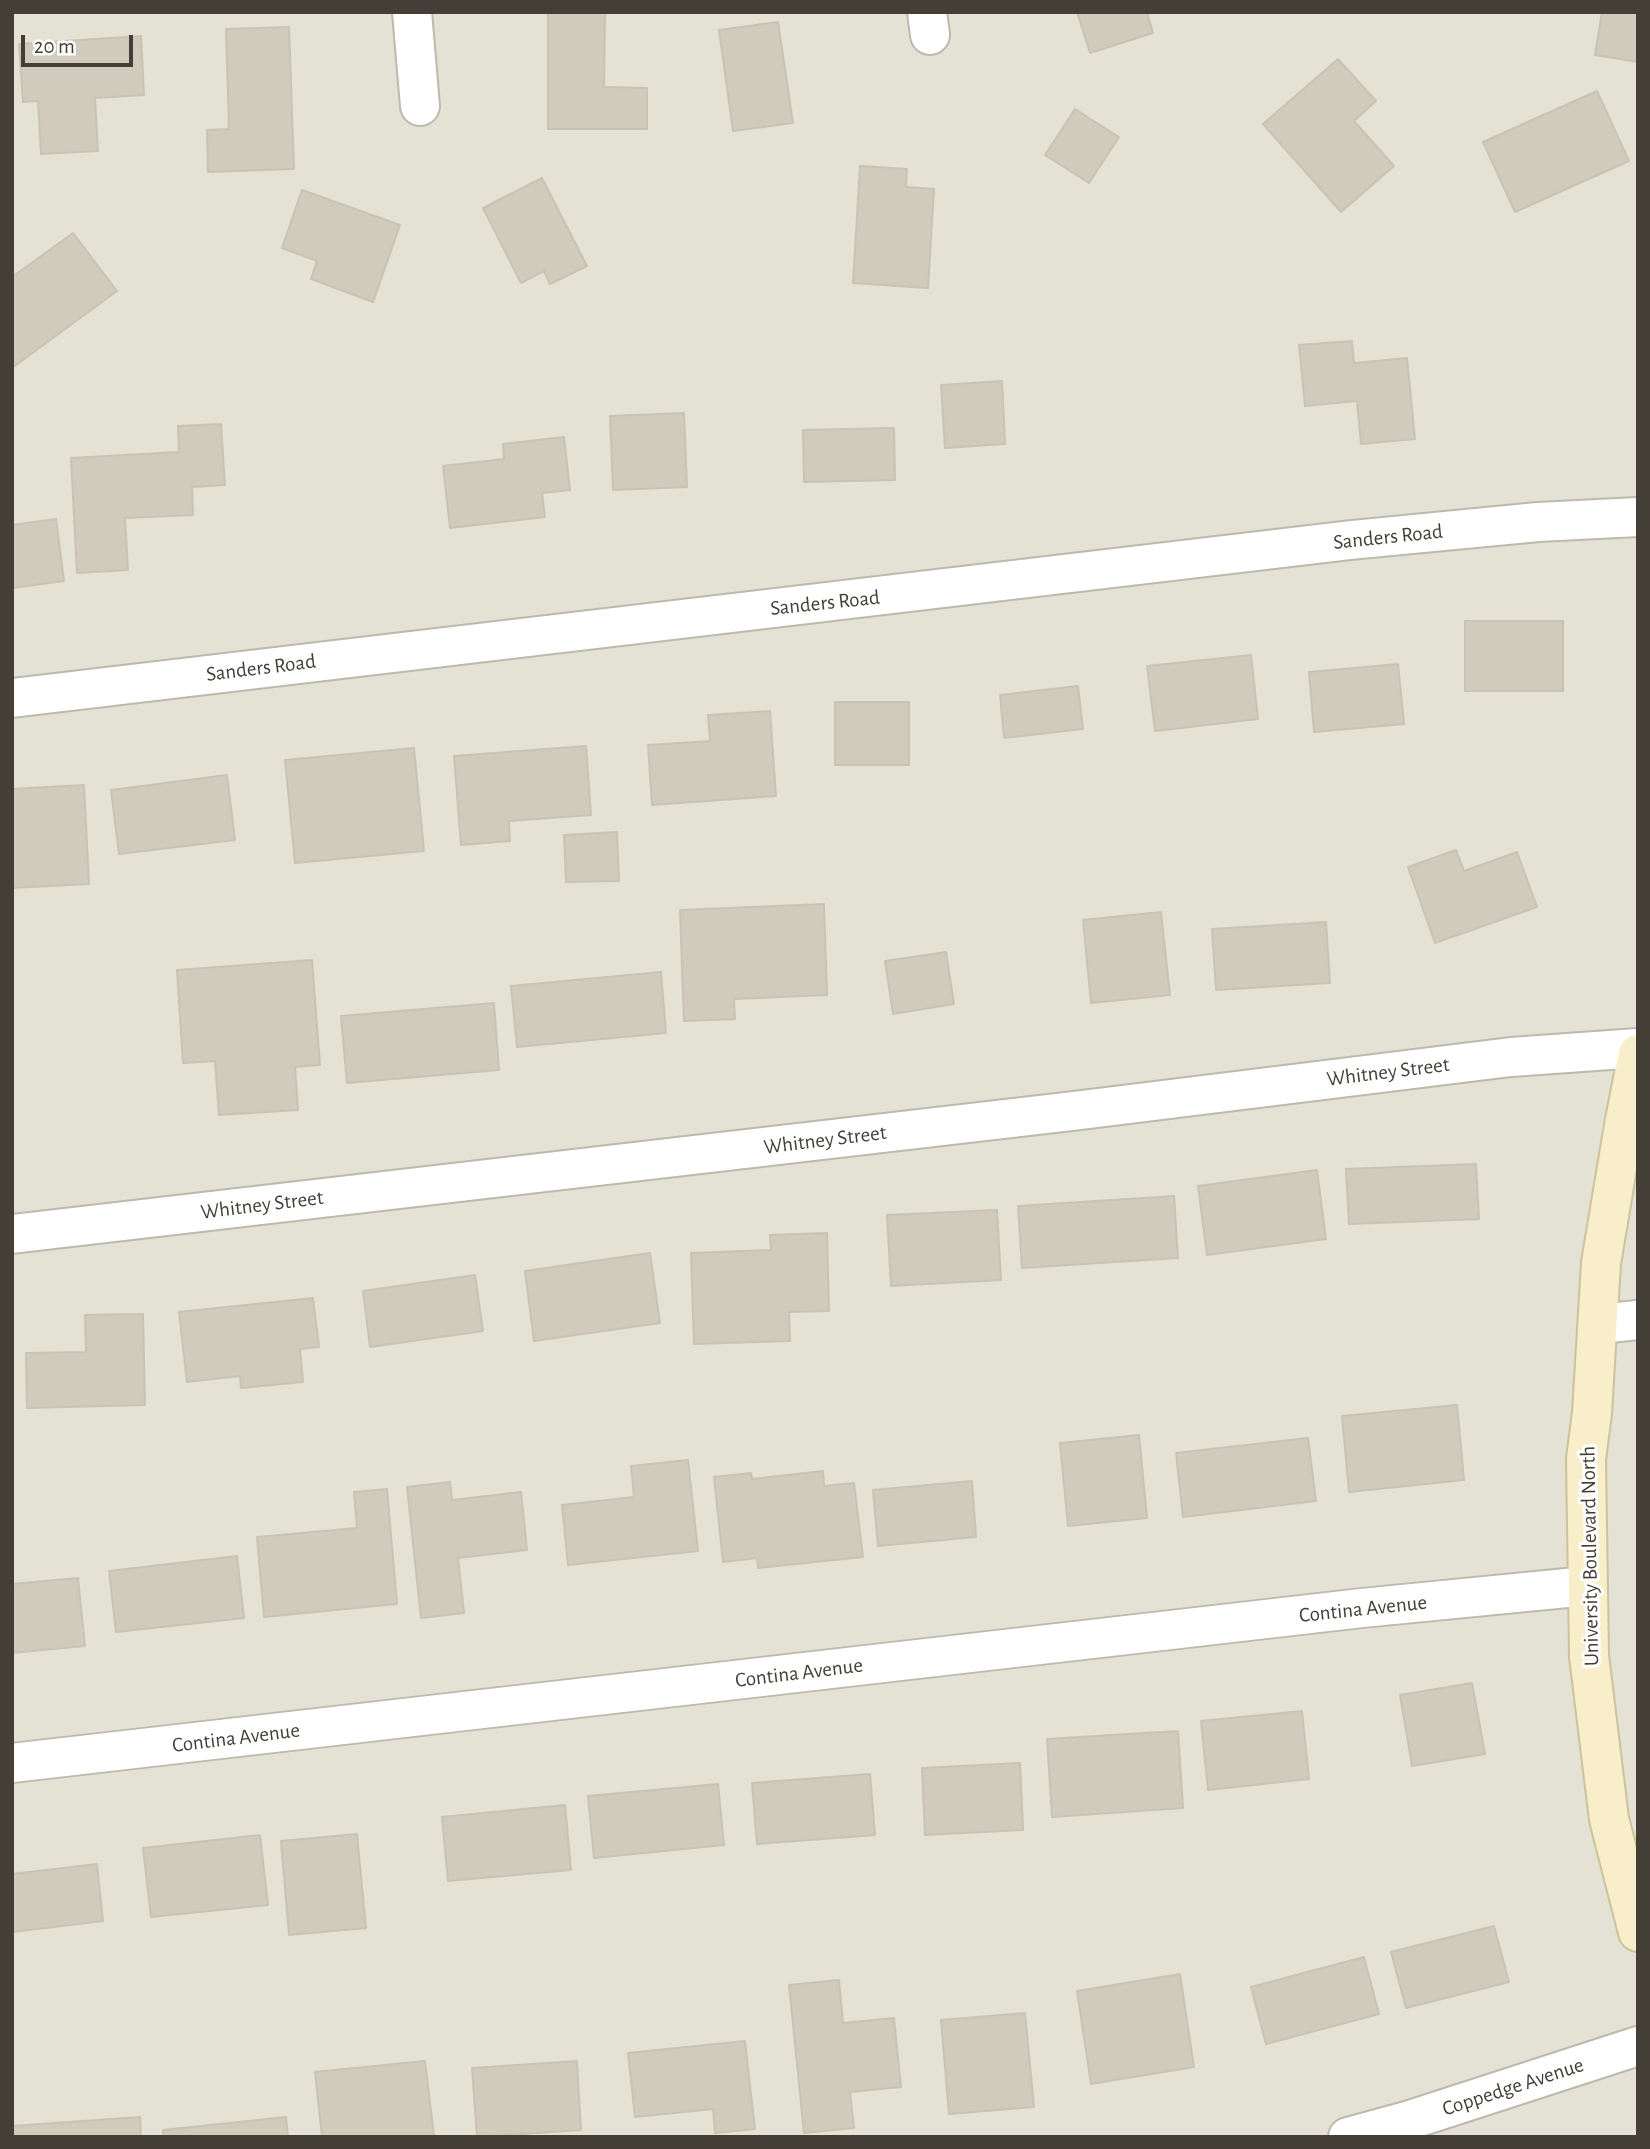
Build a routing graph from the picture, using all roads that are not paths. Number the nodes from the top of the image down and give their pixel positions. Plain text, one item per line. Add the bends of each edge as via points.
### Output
1 (412, 12) edge
2 (420, 106) dead end
3 (1638, 517) edge
4 (12, 698) edge
5 (1638, 1048) edge
6 (1638, 1054) edge
7 (12, 1234) edge
8 (1638, 1320) edge
9 (1599, 1324) junction
10 (1587, 1586) junction
11 (12, 1763) edge
12 (1638, 1932) edge
13 (1638, 2046) edge
14 (1348, 2137) edge

1 - 2 street
3 - 4 street, Sanders Road via 1351,540
5 - 7 street, Whitney Street via 1497,1058
6 - 9 street, University Boulevard North via 1601,1263
8 - 9 street
9 - 10 street, University Boulevard North via 1586,1460
10 - 11 street, Contina Avenue
10 - 12 street, University Boulevard North via 1589,1656 1609,1819
13 - 14 street, Coppedge Avenue

